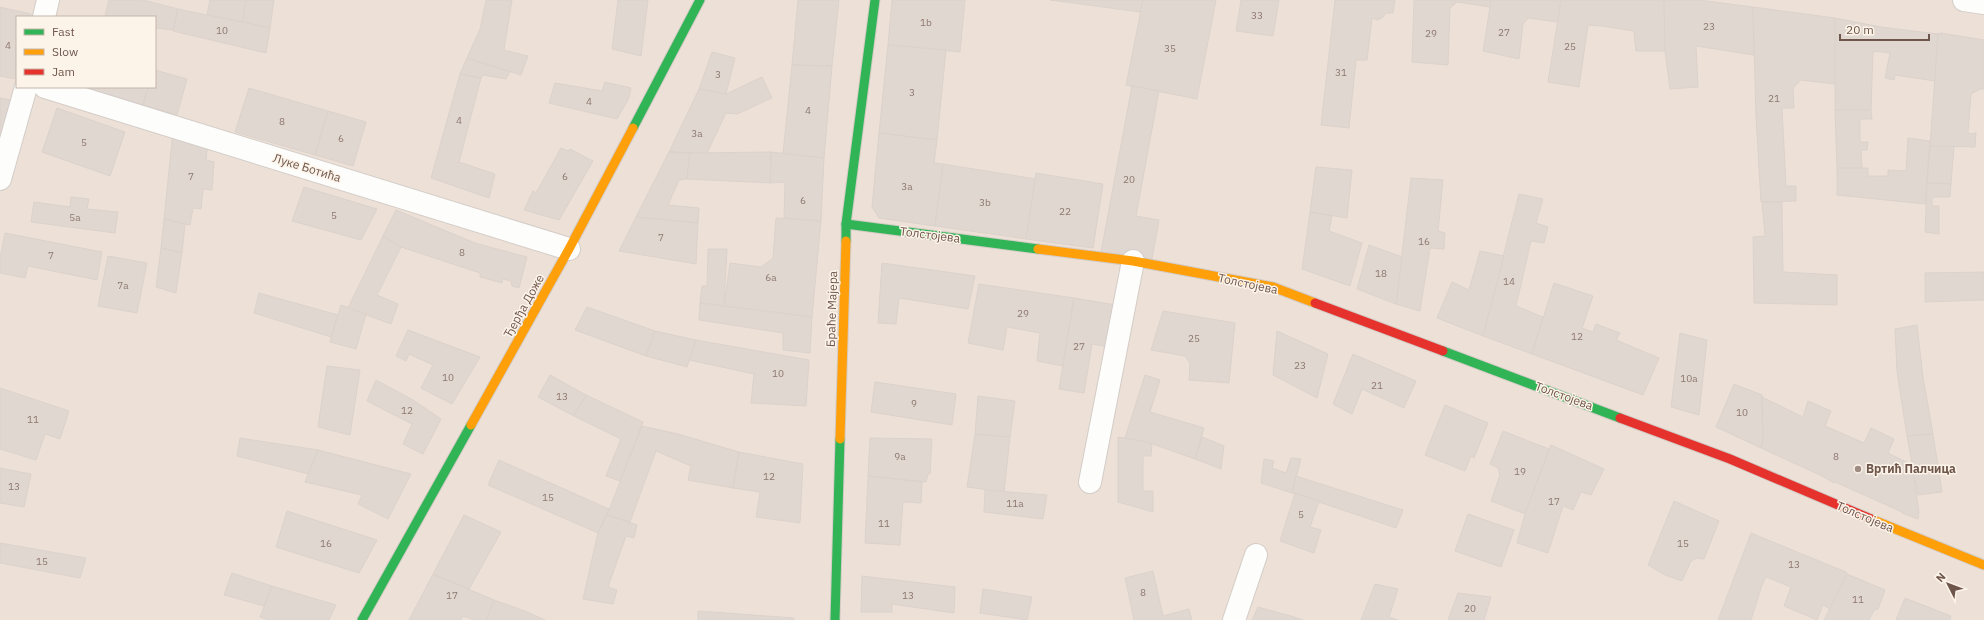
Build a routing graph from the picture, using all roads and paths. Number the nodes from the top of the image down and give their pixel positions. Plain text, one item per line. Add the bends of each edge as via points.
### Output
1 (48, 0) edge
2 (700, 0) edge
3 (875, 0) edge
4 (1964, 0) edge
5 (1984, 3) edge
6 (44, 16) edge
7 (26, 88) edge
8 (48, 88) edge
9 (0, 179) edge
10 (846, 224) junction
11 (570, 249) junction
12 (1133, 261) junction
13 (1090, 482) dead end
14 (1256, 555) dead end
15 (1984, 566) edge
16 (362, 620) edge
17 (835, 620) edge
18 (1234, 620) edge

1 - 6 street
2 - 11 street, Ђерђа Доже
3 - 10 street, Браће Мајера
4 - 5 street
7 - 9 street
8 - 11 street, Луке Ботића
10 - 12 street, Толстојева
10 - 17 street, Браће Мајера
11 - 16 street, Ђерђа Доже
12 - 13 street
12 - 15 street, Толстојева via 1273,288 1730,459
14 - 18 street

